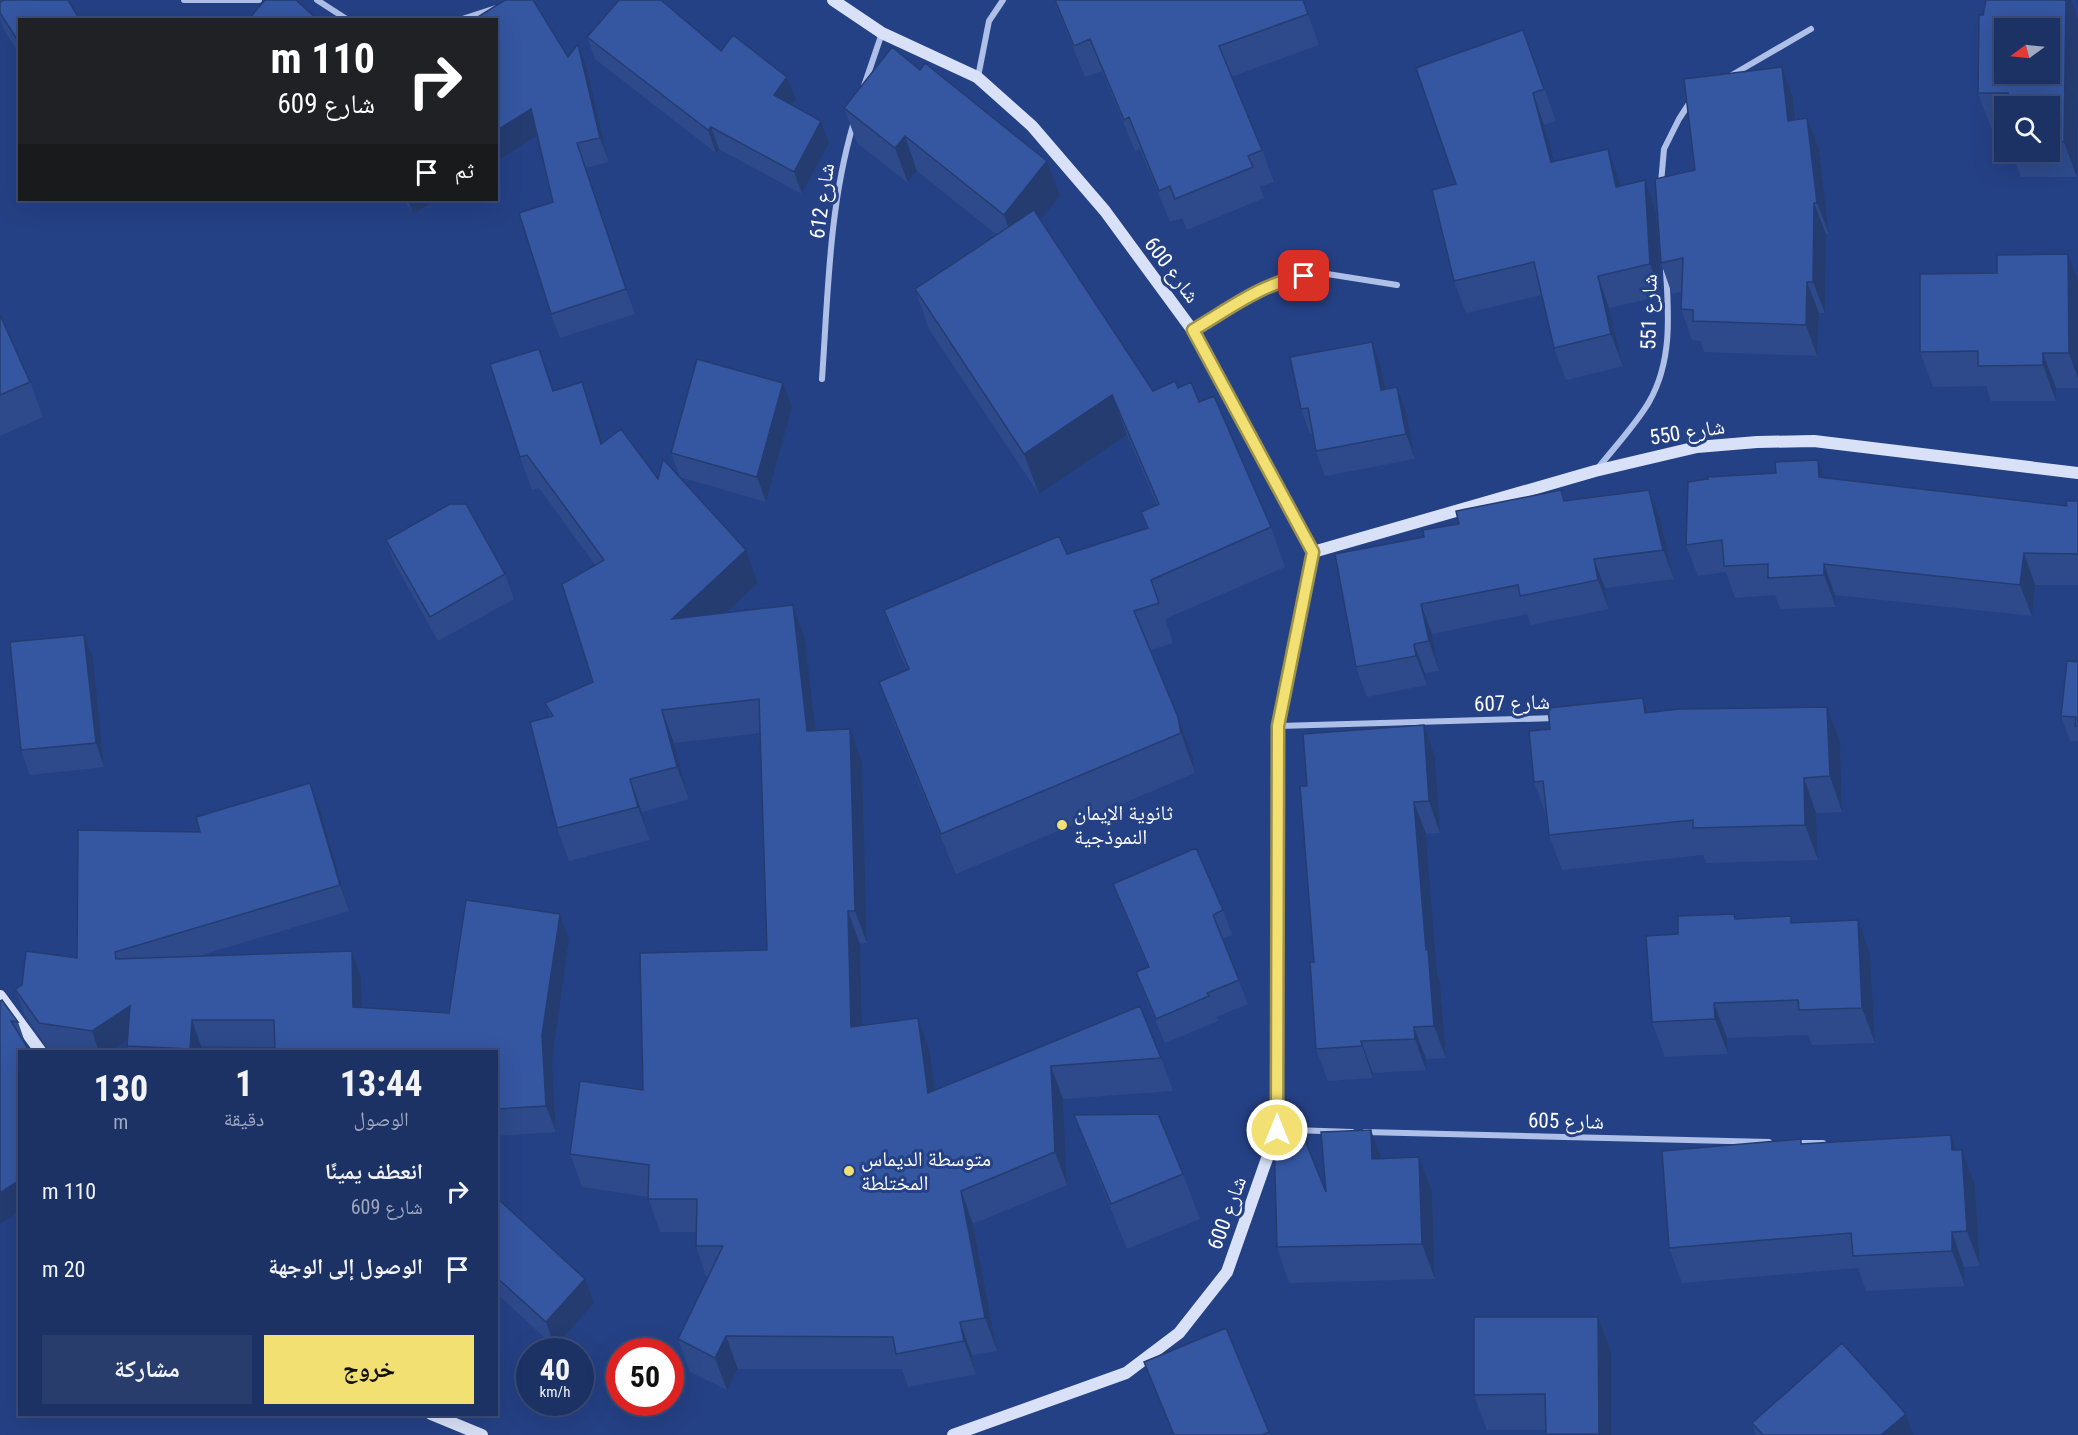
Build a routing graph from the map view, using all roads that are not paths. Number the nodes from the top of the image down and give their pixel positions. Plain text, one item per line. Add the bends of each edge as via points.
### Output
1 (184, 0) edge
2 (259, 0) edge
3 (317, 0) edge
4 (833, 0) edge
5 (1003, 0) edge
6 (506, 5) edge
7 (345, 18) edge
8 (465, 18) edge
9 (1811, 29) dead end
10 (882, 33) junction
11 (977, 77) junction
12 (1723, 80) edge
13 (1703, 92) edge
14 (862, 95) edge
15 (855, 118) edge
16 (1660, 190) edge
17 (1665, 260) edge
18 (1397, 285) dead end
19 (1193, 330) junction
20 (822, 379) dead end
21 (1595, 471) junction
22 (2078, 473) edge
23 (1313, 552) junction
24 (1560, 718) edge
25 (1278, 726) junction
26 (0, 996) edge
27 (40, 1050) edge
28 (1277, 1130) junction
29 (1772, 1142) edge
30 (1784, 1143) edge
31 (1831, 1144) edge
32 (436, 1416) edge
33 (482, 1435) edge
34 (953, 1435) edge

1 - 2 street
3 - 7 street
4 - 10 main road, شارع 600
5 - 11 street via 989,21
6 - 8 street
9 - 12 street
10 - 11 main road, شارع 600
10 - 14 street
11 - 19 main road, شارع 600 via 1039,134 1105,211
13 - 16 street via 1693,98 1664,149
15 - 20 street, شارع 612 via 842,163 835,212
17 - 21 street, شارع 551 via 1666,357 1649,402
18 - 19 street via 1321,273 1287,279 1264,287
19 - 23 main road, شارع 600
21 - 22 main road, شارع 550 via 1697,447 1814,441
21 - 23 main road, شارع 550
23 - 25 main road, شارع 600
24 - 25 street, شارع 607
25 - 28 main road, شارع 600
26 - 27 main road
28 - 29 street, شارع 605
28 - 34 main road, شارع 600 via 1227,1272 1179,1333 1126,1373
30 - 31 street
32 - 33 main road

